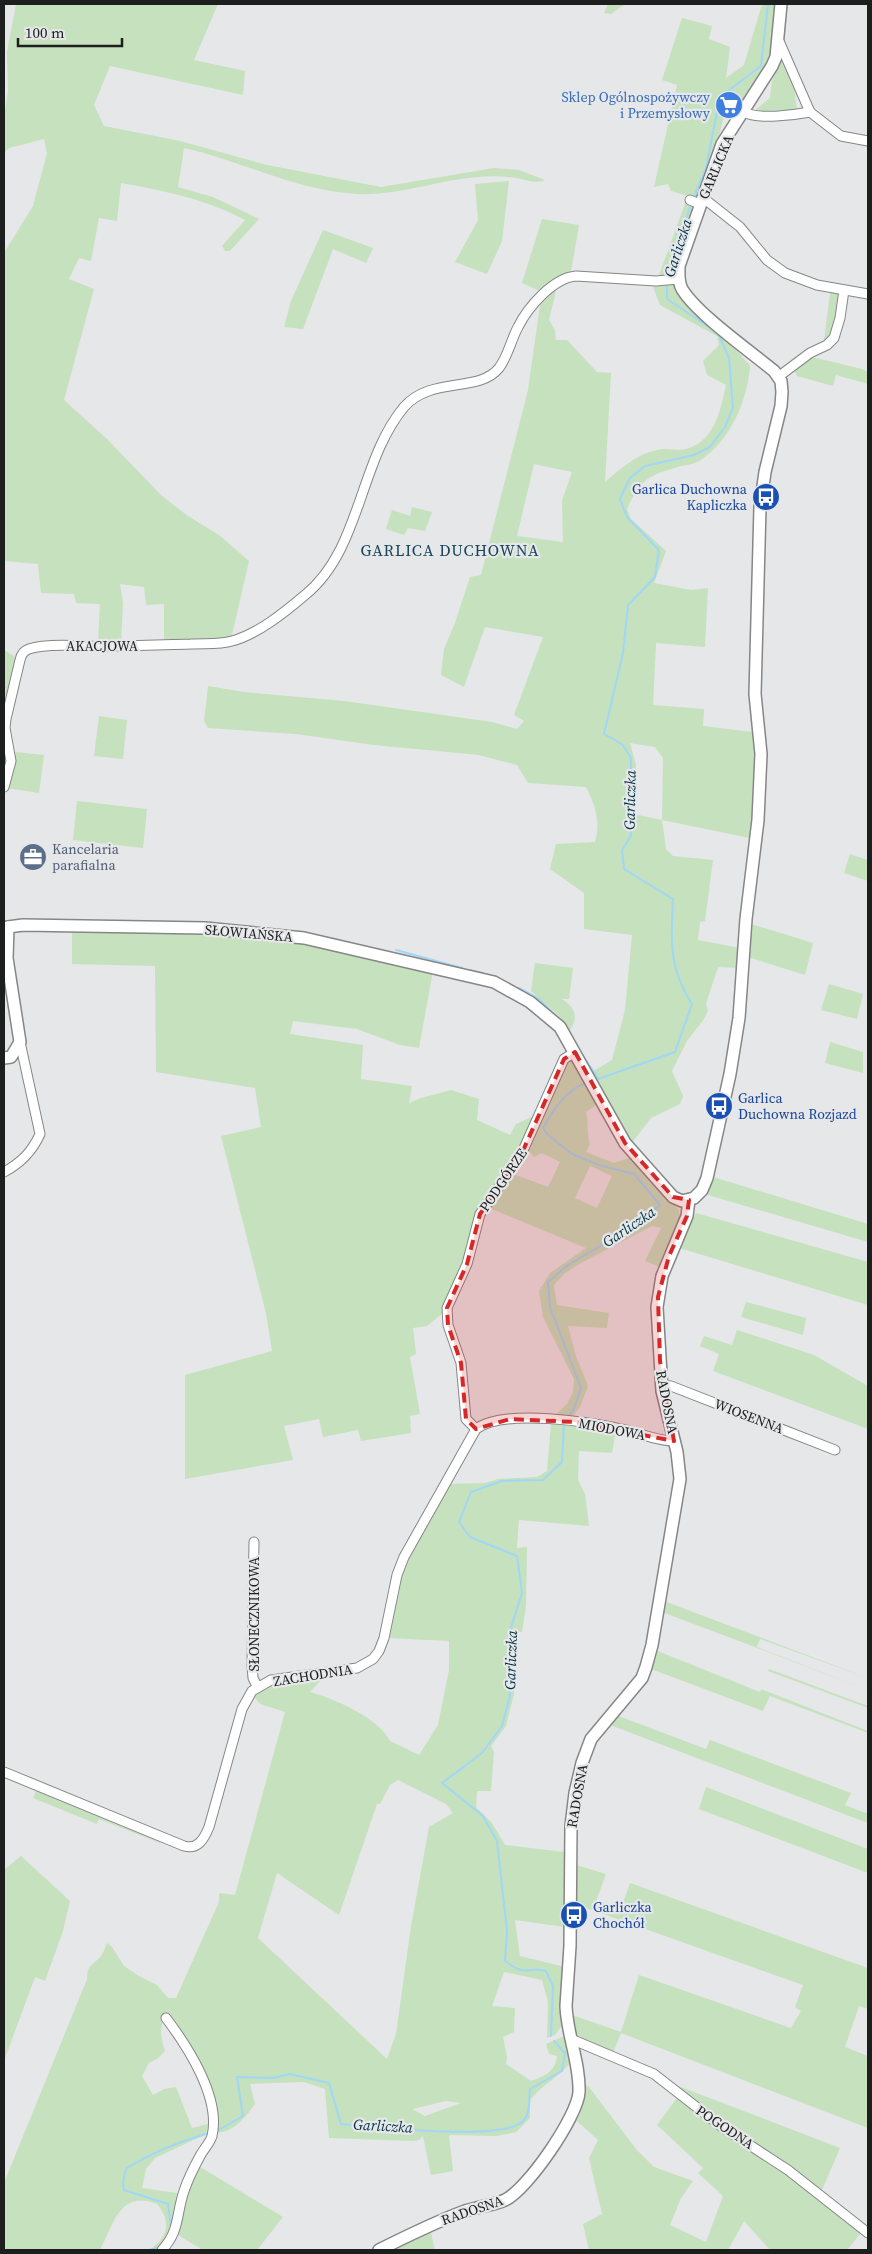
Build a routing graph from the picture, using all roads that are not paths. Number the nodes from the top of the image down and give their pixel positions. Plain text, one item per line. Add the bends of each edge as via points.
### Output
1 (781, 4) edge
2 (778, 38) junction
3 (744, 112) junction
4 (810, 112) junction
5 (868, 141) edge
6 (697, 201) junction
7 (671, 280) junction
8 (844, 290) junction
9 (868, 294) edge
10 (778, 377) junction
11 (4, 787) edge
12 (6, 924) edge
13 (20, 1042) junction
14 (575, 1052) junction
15 (4, 1058) edge
16 (4, 1172) edge
17 (689, 1200) junction
18 (662, 1385) junction
19 (476, 1428) junction
20 (674, 1440) junction
21 (835, 1450) dead end
22 (254, 1542) dead end
23 (257, 1686) junction
24 (4, 1772) edge
25 (166, 2018) dead end
26 (572, 2039) junction
27 (868, 2233) edge
28 (162, 2250) edge
29 (379, 2250) edge

1 - 2 street, GARLICKA
2 - 3 street, GARLICKA via 772,66
2 - 4 street
3 - 4 street via 752,116
3 - 6 street, GARLICKA via 722,144
4 - 5 street via 841,136
6 - 7 street, GARLICKA via 681,258
6 - 8 street via 740,226 767,260 784,273 817,285
7 - 10 street
7 - 11 street, AKACJOWA via 576,276 565,279 548,291 526,315 495,372 466,383 428,389 413,398 384,437 330,566 307,594 257,629 230,642 68,645 28,649 21,654 5,728 11,761
8 - 9 street
8 - 10 street via 834,338 827,346 810,353
10 - 17 street via 781,406 760,507 755,709 761,762 739,1018 707,1178 699,1194
12 - 13 street, SŁOWIAŃSKA via 7,958
12 - 14 street, SŁOWIAŃSKA via 205,928 342,945 494,982 546,1014 560,1027
13 - 15 street via 11,1057
13 - 16 street via 40,1134 34,1148 20,1163
14 - 17 street, SŁOWIAŃSKA via 625,1143 673,1197
14 - 19 street, PODGÓRZE via 564,1059 522,1156 480,1214 466,1264 447,1308 446,1318 461,1363 466,1419
17 - 18 street, RADOSNA via 687,1216 662,1276 657,1310
18 - 20 street, RADOSNA
18 - 21 street, WIOSENNA
19 - 20 street, MIODOWA via 500,1420 549,1419 609,1426
19 - 23 street, ZACHODNIA via 404,1557 380,1651 364,1666 271,1680
20 - 26 street, RADOSNA via 680,1471 679,1489 646,1667 642,1678 591,1739 582,1763 572,1811 566,2006
22 - 23 street, SŁONECZNIKOWA via 252,1665
23 - 24 street, ZACHODNIA via 242,1709 209,1827 200,1844 194,1847 184,1846
25 - 28 street via 196,2062 210,2103 212,2137 188,2180 175,2234
26 - 27 street, POGODNA via 654,2074 722,2127 788,2170
26 - 29 street, RADOSNA via 578,2079 576,2108 522,2187 505,2200 427,2226

